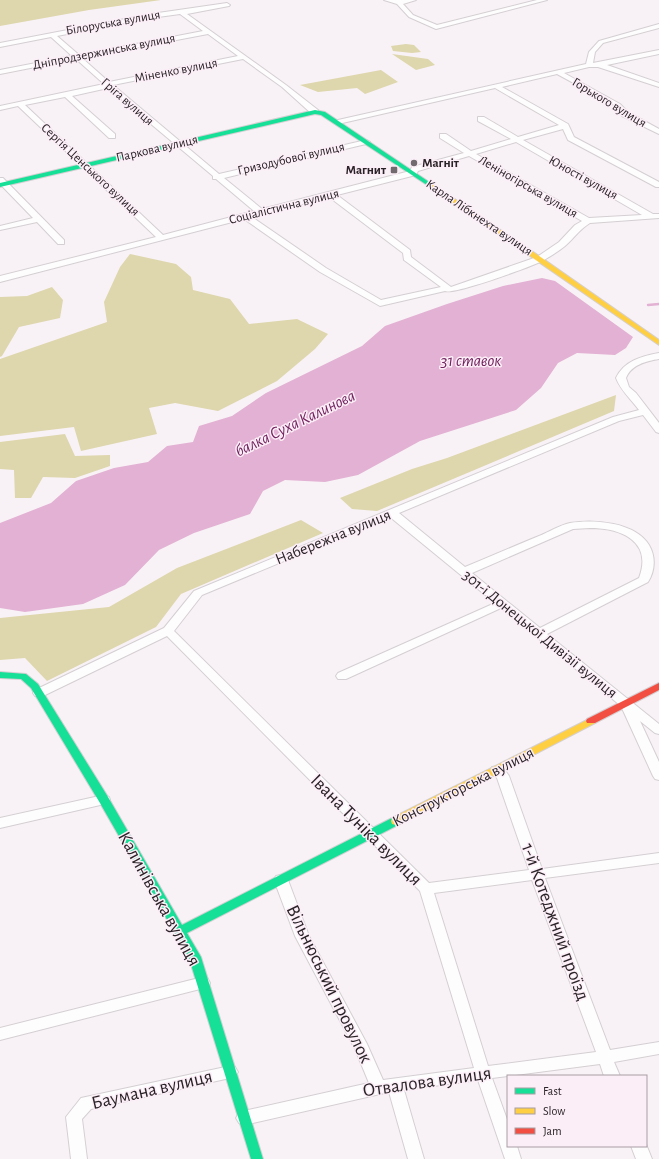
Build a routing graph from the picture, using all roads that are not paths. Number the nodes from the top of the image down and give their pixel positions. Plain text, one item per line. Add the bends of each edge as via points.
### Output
1 (387, 0) edge
2 (413, 0) edge
3 (544, 0) edge
4 (399, 3) junction
5 (227, 5) dead end
6 (181, 12) junction
7 (659, 26) edge
8 (207, 30) junction
9 (52, 35) junction
10 (0, 45) edge
11 (659, 52) edge
12 (74, 56) junction
13 (244, 57) junction
14 (599, 65) junction
15 (589, 66) junction
16 (0, 68) edge
17 (0, 72) edge
18 (560, 73) junction
19 (108, 85) junction
20 (498, 86) junction
21 (659, 86) edge
22 (66, 94) junction
23 (20, 104) junction
24 (0, 108) edge
25 (315, 112) junction
26 (481, 119) dead end
27 (338, 122) junction
28 (565, 126) junction
29 (659, 132) edge
30 (112, 136) dead end
31 (443, 136) dead end
32 (515, 140) junction
33 (366, 142) junction
34 (177, 144) junction
35 (468, 152) junction
36 (86, 166) junction
37 (413, 174) junction
38 (216, 177) junction
39 (1, 183) edge
40 (659, 185) edge
41 (332, 195) junction
42 (260, 212) junction
43 (245, 216) junction
44 (656, 217) edge
45 (39, 219) junction
46 (588, 221) junction
47 (0, 228) edge
48 (160, 237) junction
49 (60, 242) dead end
50 (540, 259) junction
51 (0, 279) edge
52 (448, 288) junction
53 (659, 344) edge
54 (659, 356) edge
55 (646, 411) junction
56 (659, 430) edge
57 (392, 513) junction
58 (464, 572) junction
59 (503, 603) junction
60 (168, 631) junction
61 (539, 633) junction
62 (0, 674) edge
63 (342, 676) dead end
64 (659, 686) edge
65 (40, 693) junction
66 (626, 704) junction
67 (659, 730) edge
68 (496, 770) junction
69 (659, 776) edge
70 (104, 800) junction
71 (0, 823) edge
72 (371, 834) junction
73 (659, 858) edge
74 (537, 874) junction
75 (281, 880) junction
76 (426, 889) junction
77 (181, 931) junction
78 (203, 983) junction
79 (0, 1034) edge
80 (659, 1048) edge
81 (605, 1057) junction
82 (230, 1072) junction
83 (483, 1074) junction
84 (612, 1075) edge
85 (395, 1085) junction
86 (378, 1087) junction
87 (244, 1118) junction
88 (507, 1142) edge
89 (509, 1147) edge
90 (639, 1147) edge
91 (80, 1159) edge
92 (257, 1159) edge
93 (416, 1159) edge
94 (513, 1159) edge
95 (644, 1159) edge

1 - 4 street
2 - 4 street
3 - 4 street via 436,27 411,16
5 - 6 street, Білоруська вулиця
6 - 8 street, Карла Лібкнехта вулиця
6 - 9 street, Білоруська вулиця
7 - 15 street via 601,42 592,52
8 - 12 street, Дніпродзержинська вулиця
8 - 13 street, Карла Лібкнехта вулиця
9 - 10 street, Білоруська вулиця
9 - 12 street, Гріга вулиця
11 - 14 street
12 - 16 street, Дніпродзержинська вулиця
12 - 17 street, Дніпродзержинська вулиця
12 - 19 street, Гріга вулиця
13 - 19 street, Міненко вулиця
13 - 25 street, Карла Лібкнехта вулиця
14 - 15 street
14 - 21 street
15 - 18 street
18 - 20 street
18 - 29 street, Горького вулиця via 618,105 624,114
19 - 22 street, Міненко вулиця
19 - 34 street, Гріга вулиця
20 - 27 street
20 - 28 street
22 - 23 street, Міненко вулиця
22 - 30 street
23 - 24 street, Міненко вулиця
23 - 36 street, Сергія Ценського вулиця
25 - 27 street, Карла Лібкнехта вулиця via 324,113
25 - 34 street, Паркова вулиця
26 - 32 street, Юності вулиця
27 - 33 street, Карла Лібкнехта вулиця
28 - 32 street, Соціалістична вулиця
28 - 40 street via 571,138
31 - 35 street, Леніногірська вулиця
32 - 35 street, Соціалістична вулиця
32 - 44 street, Юності вулиця
33 - 37 street, Карла Лібкнехта вулиця
33 - 38 street, Гризодубової вулиця
34 - 36 street, Паркова вулиця
34 - 38 street, Гріга вулиця
35 - 37 street, Соціалістична вулиця via 415,169
35 - 46 street, Леніногірська вулиця
36 - 39 street, Паркова вулиця
36 - 48 street, Сергія Ценського вулиця
37 - 41 street, Соціалістична вулиця
37 - 50 street, Карла Лібкнехта вулиця
38 - 42 street, Гріга вулиця
39 - 45 street
41 - 42 street, Соціалістична вулиця
41 - 52 street via 407,252 407,258
42 - 43 street, Соціалістична вулиця
43 - 48 street, Соціалістична вулиця
43 - 52 street via 323,270 380,303
44 - 46 street
45 - 47 street
45 - 49 street
46 - 50 street
48 - 51 street, Соціалістична вулиця
50 - 52 street via 462,287 450,290
50 - 53 street, Карла Лібкнехта вулиця
54 - 55 street via 640,360 622,373 625,388
55 - 56 street
55 - 57 street, Набережна вулиця via 616,419
57 - 58 street, 301-ї Донецької Дивізії вулиця
57 - 60 street, Набережна вулиця via 198,593
58 - 59 street, 301-ї Донецької Дивізії вулиця
58 - 61 street via 571,526 608,526 626,531 640,539 647,548 651,560 650,570 644,580
59 - 61 street, 301-ї Донецької Дивізії вулиця
59 - 63 street
60 - 65 street, Набережна вулиця
60 - 72 street, Івана Туніка вулиця
61 - 66 street, 301-ї Донецької Дивізії вулиця
62 - 65 street, Калинівська вулиця via 23,676
64 - 66 street, Конструкторська вулиця
65 - 70 street, Калинівська вулиця
66 - 67 street
66 - 68 street, Конструкторська вулиця
66 - 69 street, 301-ї Донецької Дивізії вулиця
68 - 72 street, Конструкторська вулиця
68 - 74 street, 1-й Котеджний проїзд via 503,776
70 - 71 street
70 - 77 street, Калинівська вулиця
72 - 75 street, Конструкторська вулиця
72 - 76 street, Івана Туніка вулиця
73 - 74 street
74 - 76 street
74 - 81 street, 1-й Котеджний проїзд
75 - 77 street, Конструкторська вулиця
75 - 86 street, Вільнюський провулок via 302,936 362,1048
76 - 83 street, Івана Туніка вулиця
77 - 78 street, Калинівська вулиця via 195,957
78 - 79 street
78 - 82 street, Калинівська вулиця
80 - 81 street, Отвалова вулиця
81 - 83 street, Отвалова вулиця
81 - 84 street, 1-й Котеджний проїзд
82 - 87 street, Калинівська вулиця
82 - 91 street, Баумана вулиця via 86,1103 74,1117
83 - 85 street, Отвалова вулиця
83 - 88 street, Івана Туніка вулиця
85 - 86 street, Отвалова вулиця
85 - 93 street
86 - 87 street, Отвалова вулиця
87 - 92 street, Калинівська вулиця
89 - 94 street, Івана Туніка вулиця
90 - 95 street

